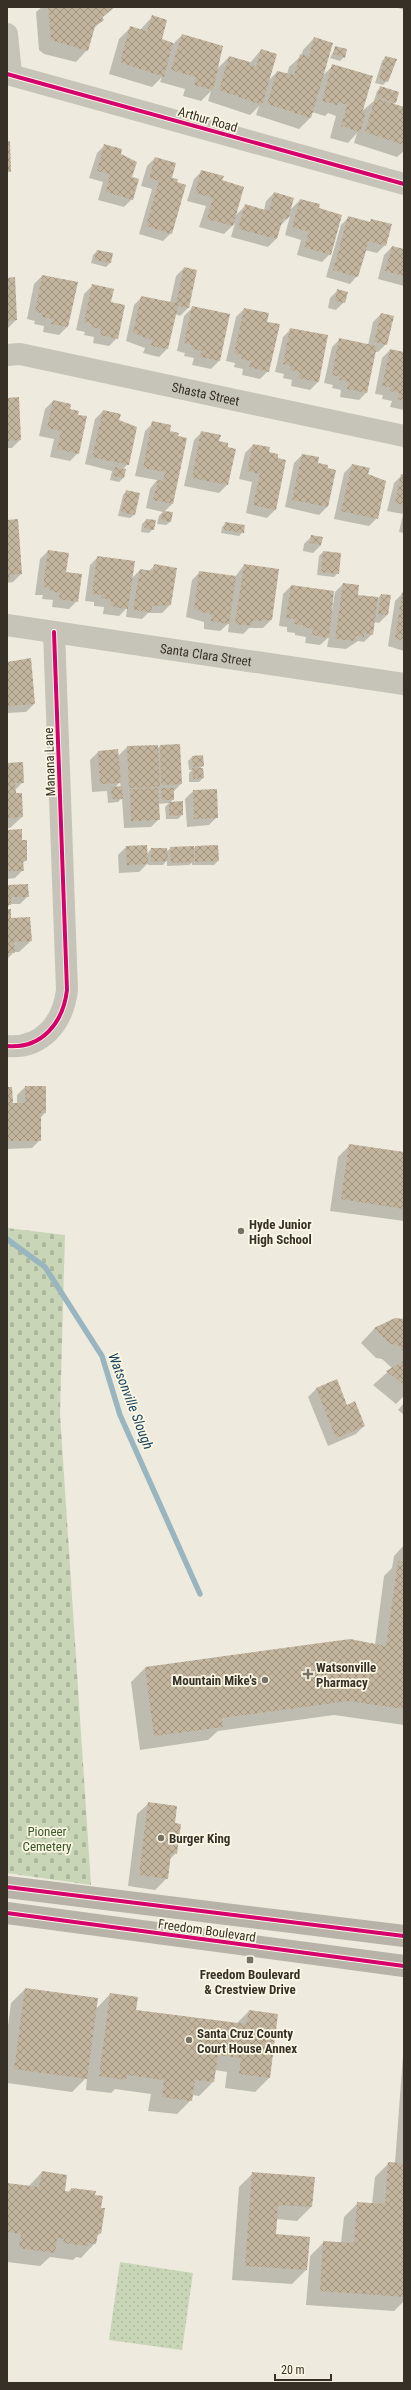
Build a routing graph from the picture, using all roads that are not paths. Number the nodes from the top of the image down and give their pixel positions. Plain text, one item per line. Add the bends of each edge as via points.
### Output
1 (7, 34) edge
2 (9, 74) edge
3 (404, 184) edge
4 (7, 355) edge
5 (404, 436) edge
6 (7, 625) edge
7 (54, 632) junction
8 (404, 684) edge
9 (7, 1046) edge
10 (7, 1887) edge
11 (7, 1913) edge
12 (404, 1936) edge
13 (404, 1966) edge

1 - 2 street
2 - 3 street, Arthur Road
4 - 5 street, Shasta Street via 20,354
6 - 7 street, Santa Clara Street
7 - 8 street, Santa Clara Street
7 - 9 street, Manana Lane via 68,973 66,997 60,1019 48,1033 35,1042 19,1047
10 - 12 main road, Freedom Boulevard
11 - 13 main road, Freedom Boulevard

